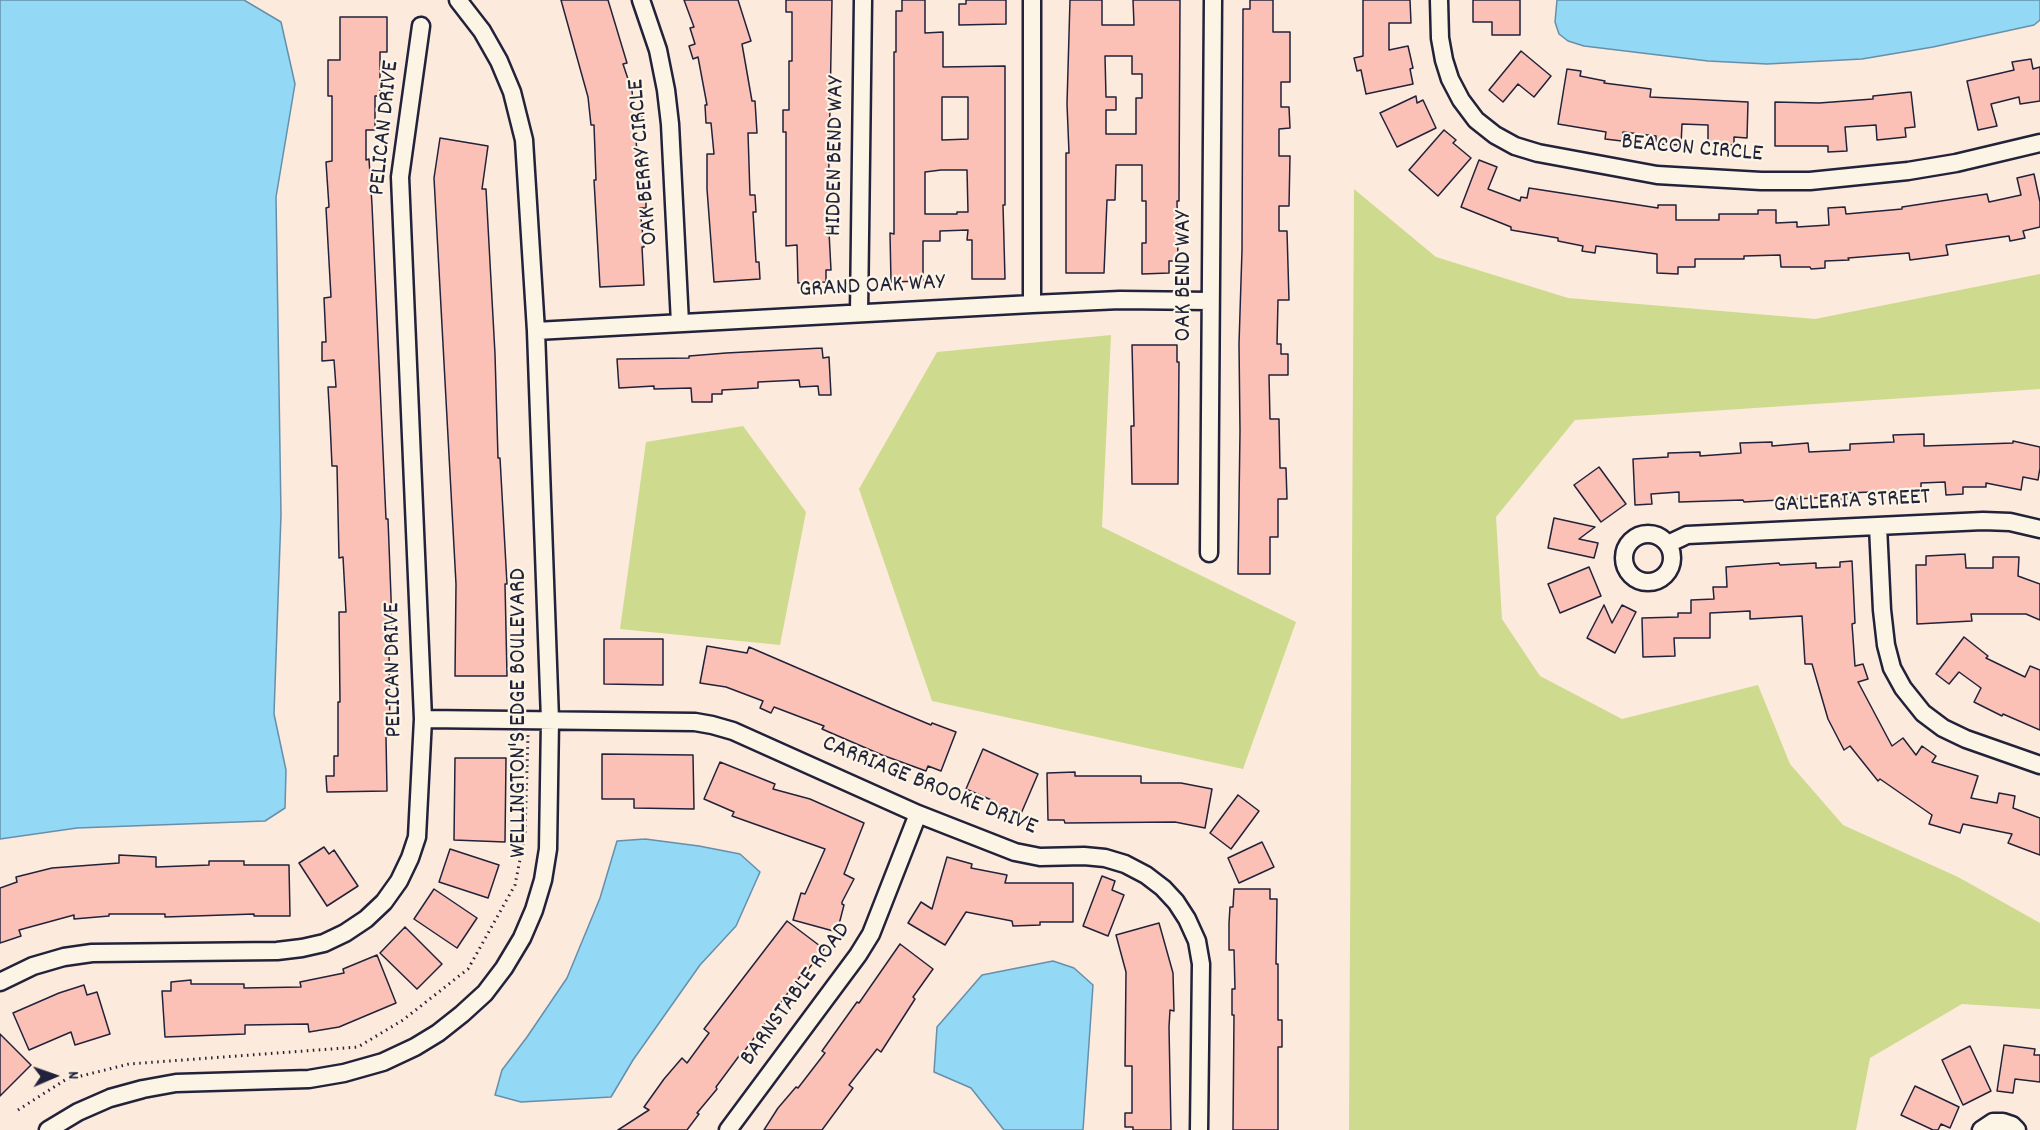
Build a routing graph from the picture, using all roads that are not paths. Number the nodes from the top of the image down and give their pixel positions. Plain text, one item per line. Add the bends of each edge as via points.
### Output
1 (458, 0) edge
2 (641, 0) edge
3 (863, 0) edge
4 (1032, 0) edge
5 (1213, 0) edge
6 (1439, 0) edge
7 (421, 27) dead end
8 (2040, 143) edge
9 (1210, 301) junction
10 (1032, 304) junction
11 (860, 313) junction
12 (680, 322) junction
13 (536, 331) junction
14 (1878, 526) junction
15 (2040, 529) edge
16 (1668, 544) dead end
17 (1209, 553) dead end
18 (423, 719) junction
19 (550, 720) junction
20 (2040, 765) edge
21 (918, 814) junction
22 (0, 982) edge
23 (48, 1130) edge
24 (728, 1130) edge
25 (1199, 1130) edge
26 (1981, 1130) edge
27 (2017, 1130) edge

1 - 13 street, WELLINGTON'S EDGE BOULEVARD via 499,60 520,120
2 - 12 street, OAK BERRY CIRCLE via 666,90
3 - 11 street, HIDDEN BEND WAY
4 - 10 street
5 - 9 street, OAK BEND WAY
6 - 8 street, BEACON CIRCLE via 1444,60 1461,100 1476,120 1495,135 1538,153 1657,175 1761,182 1908,171
7 - 18 street, PELICAN DRIVE via 400,177
9 - 10 street, GRAND OAK WAY
9 - 17 street, OAK BEND WAY
10 - 11 street, GRAND OAK WAY
11 - 12 street, GRAND OAK WAY
12 - 13 street, GRAND OAK WAY
13 - 19 street, WELLINGTON'S EDGE BOULEVARD
14 - 15 street, GALLERIA STREET via 1983,521
14 - 16 street, GALLERIA STREET via 1687,535
14 - 20 street via 1886,645 1903,688 1923,713 1943,728
18 - 19 street, CARRIAGE BROOKE DRIVE
18 - 22 street, PELICAN DRIVE via 417,837 411,858 384,902 345,933 302,948 277,951 92,953 33,966
19 - 21 street, CARRIAGE BROOKE DRIVE via 712,725 734,731
19 - 23 street, WELLINGTON'S EDGE BOULEVARD via 548,849 543,880 522,938 504,968 462,1014 415,1047 383,1062 344,1073 309,1079 176,1083 143,1089 89,1107
21 - 24 street, BARNSTABLE ROAD via 871,934
21 - 25 street, CARRIAGE BROOKE DRIVE via 1015,852 1040,857 1105,858 1125,864 1146,875 1176,902 1197,941 1201,964
26 - 27 street via 1993,1122 2003,1122

